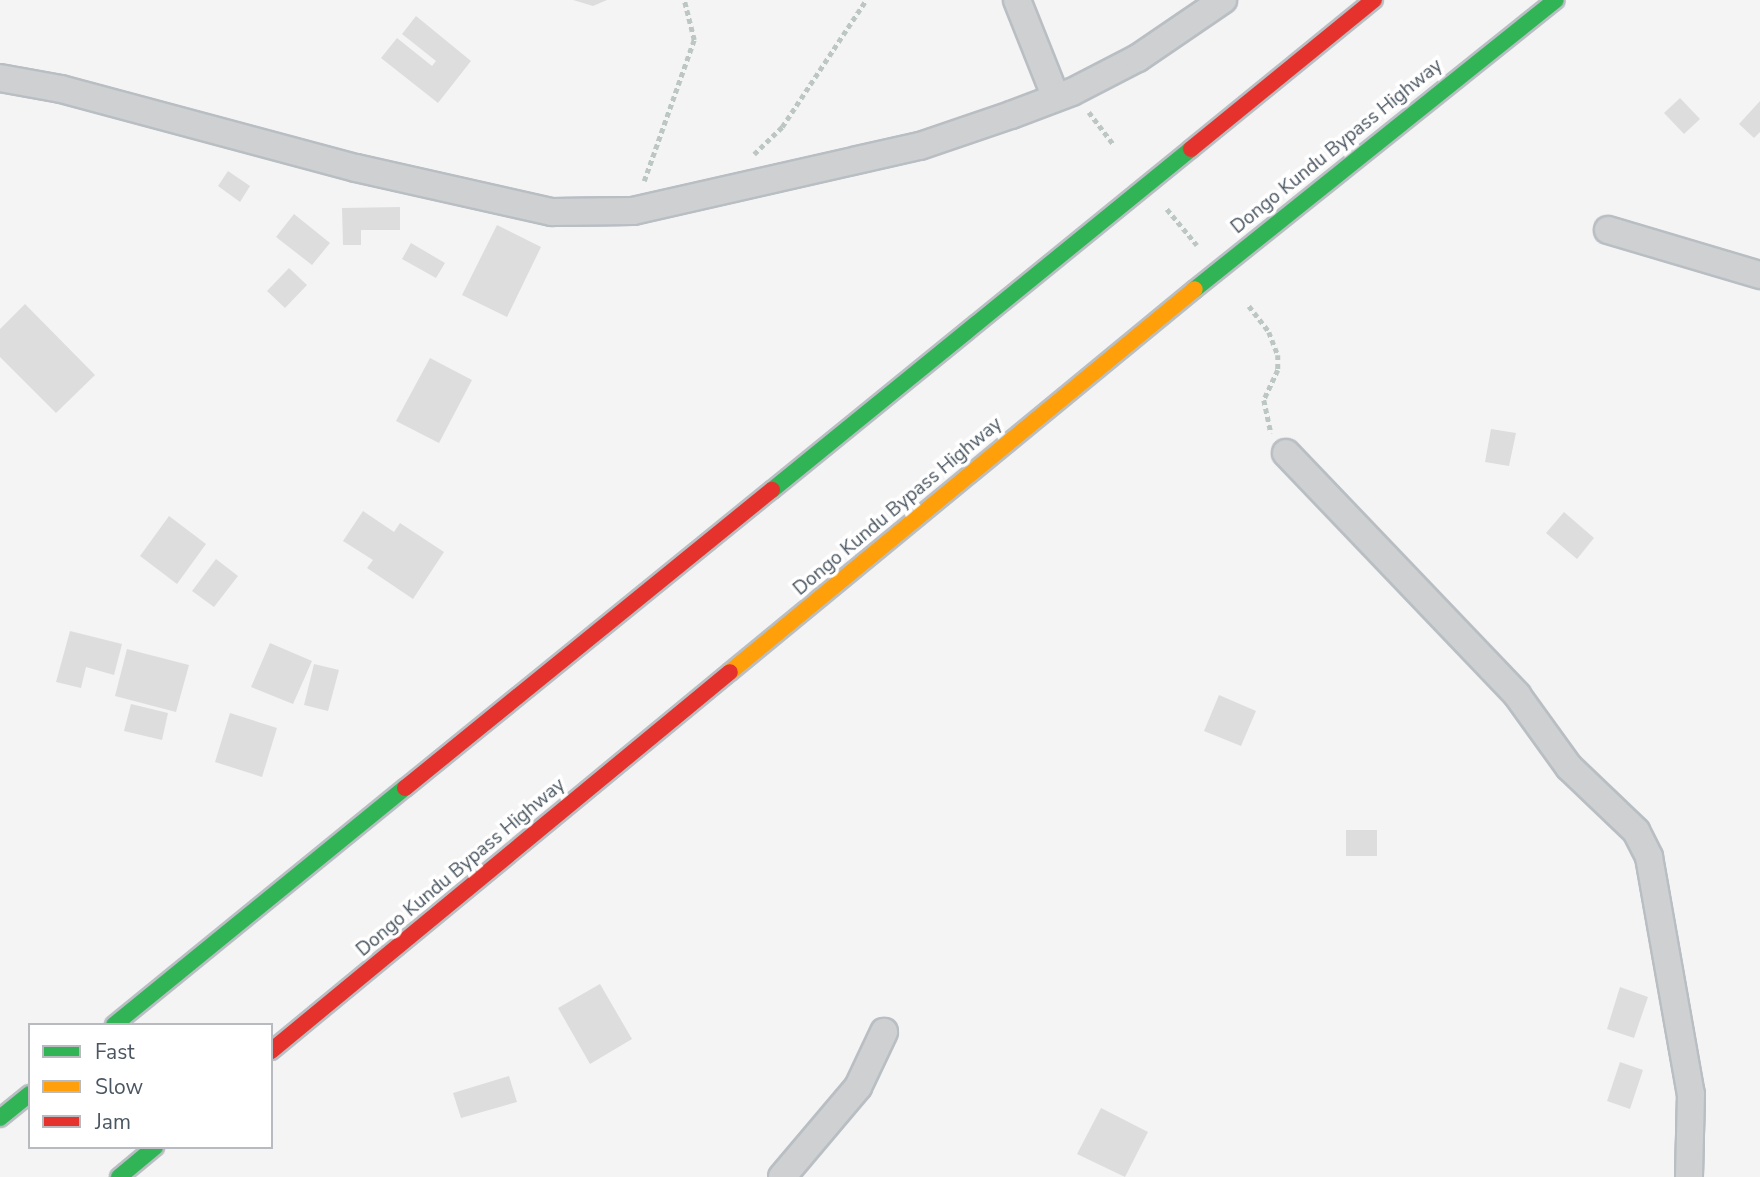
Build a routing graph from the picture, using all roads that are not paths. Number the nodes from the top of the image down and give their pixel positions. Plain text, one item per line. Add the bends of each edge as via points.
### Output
1 (1017, 0) edge
2 (1223, 0) edge
3 (1374, 0) edge
4 (1556, 0) edge
5 (0, 78) edge
6 (1064, 95) junction
7 (1608, 230) dead end
8 (1760, 275) edge
9 (1286, 453) road end
10 (116, 1023) edge
11 (884, 1032) dead end
12 (273, 1049) edge
13 (28, 1096) edge
14 (0, 1118) edge
15 (153, 1149) edge
16 (119, 1177) edge
17 (782, 1177) edge
18 (1689, 1177) edge

1 - 6 street
2 - 6 street via 1185,30
3 - 10 highway
4 - 12 highway, Dongo Kundu Bypass Highway via 1325,182
5 - 6 street via 61,89 356,168 552,212 633,211 920,146
7 - 8 street
9 - 18 street via 1517,695 1569,768 1636,831 1649,857 1691,1094
11 - 17 street via 858,1087
13 - 14 highway
15 - 16 highway

